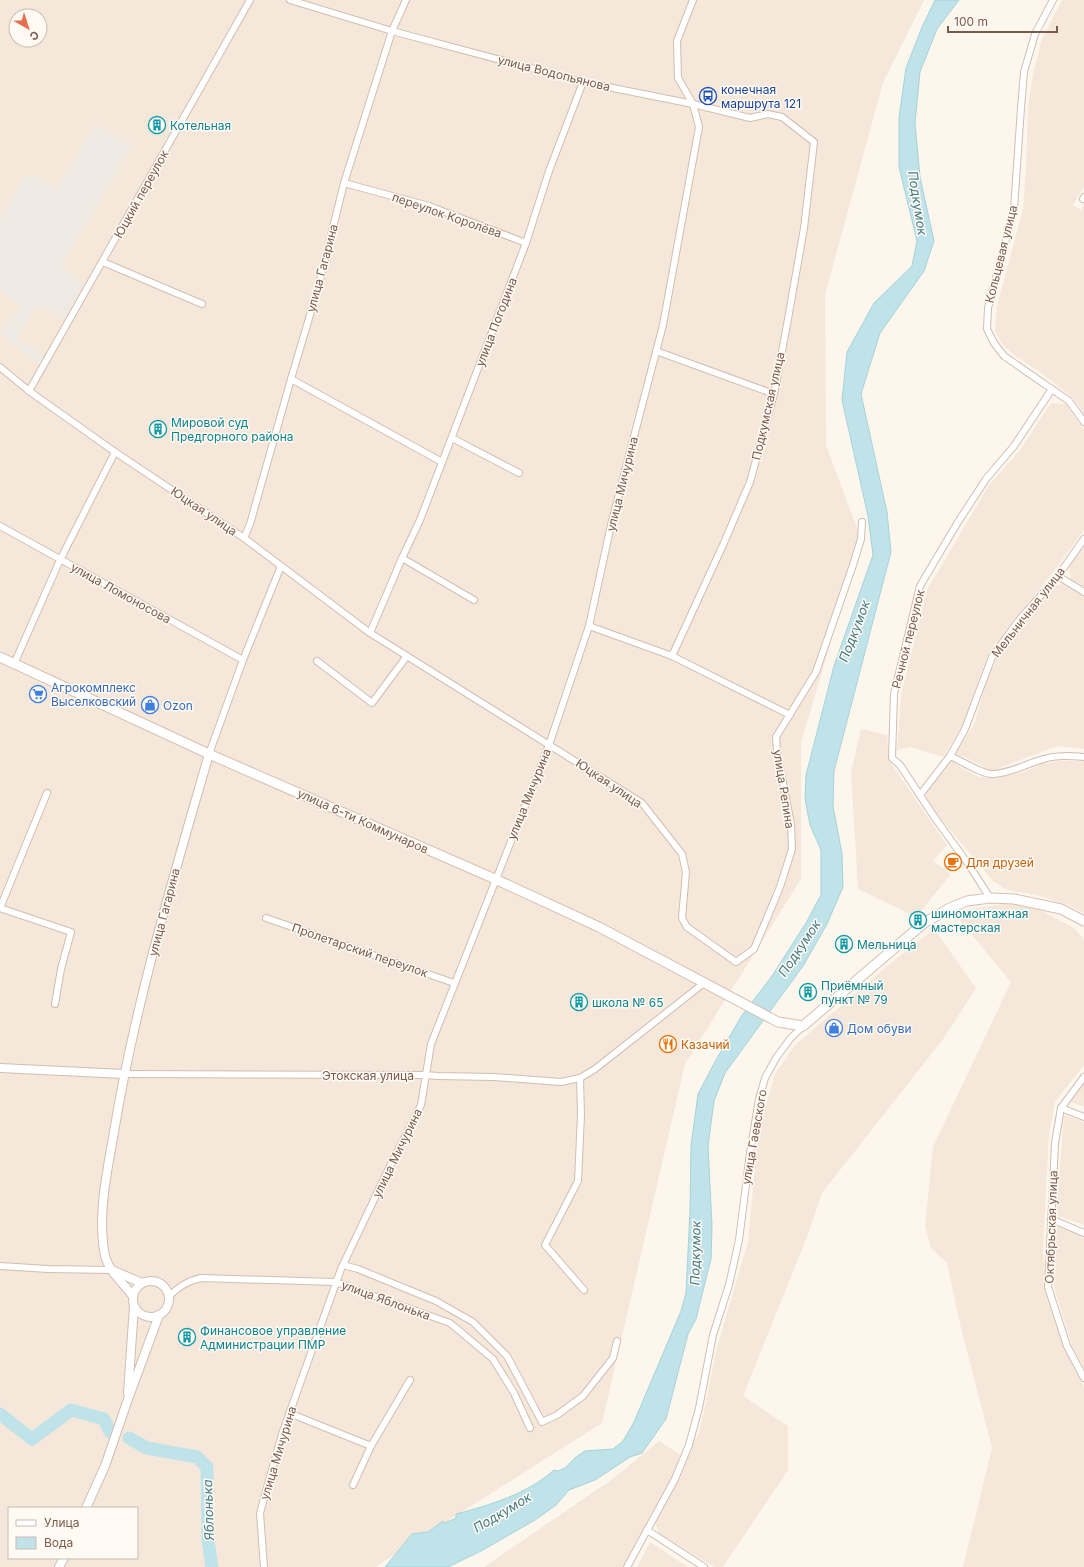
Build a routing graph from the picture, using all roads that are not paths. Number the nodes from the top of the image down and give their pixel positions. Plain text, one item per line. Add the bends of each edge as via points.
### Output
1 (250, 0) edge
2 (290, 0) edge
3 (406, 0) edge
4 (693, 0) edge
5 (1053, 0) edge
6 (392, 32) junction
7 (583, 82) junction
8 (693, 104) junction
9 (814, 142) joint
10 (344, 183) junction
11 (526, 243) junction
12 (103, 262) junction
13 (202, 304) dead end
14 (656, 351) junction
15 (0, 367) edge
16 (290, 379) junction
17 (1052, 389) junction
18 (29, 391) junction
19 (774, 394) junction
20 (1084, 422) edge
21 (452, 438) junction
22 (115, 452) junction
23 (442, 462) junction
24 (519, 473) dead end
25 (862, 522) dead end
26 (0, 526) edge
27 (244, 538) junction
28 (1084, 538) edge
29 (402, 558) junction
30 (60, 560) junction
31 (281, 566) junction
32 (1058, 576) junction
33 (1084, 592) edge
34 (474, 600) dead end
35 (589, 626) junction
36 (370, 633) junction
37 (406, 656) junction
38 (672, 656) junction
39 (0, 657) edge
40 (243, 660) junction
41 (317, 661) dead end
42 (14, 664) junction
43 (790, 715) junction
44 (549, 745) junction
45 (209, 754) junction
46 (950, 756) junction
47 (1084, 757) edge
48 (47, 793) dead end
49 (920, 795) junction
50 (495, 879) junction
51 (990, 898) junction
52 (0, 908) edge
53 (266, 918) dead end
54 (1084, 921) edge
55 (736, 962) joint
56 (454, 983) junction
57 (704, 983) junction
58 (55, 1004) dead end
59 (803, 1026) junction
60 (0, 1068) edge
61 (124, 1074) junction
62 (425, 1075) junction
63 (1084, 1077) edge
64 (580, 1078) junction
65 (1062, 1108) junction
66 (1084, 1117) edge
67 (1051, 1218) junction
68 (1084, 1233) edge
69 (343, 1265) junction
70 (0, 1266) edge
71 (111, 1270) junction
72 (335, 1282) junction
73 (142, 1283) junction
74 (584, 1290) dead end
75 (132, 1295) junction
76 (169, 1296) junction
77 (134, 1306) junction
78 (159, 1315) junction
79 (617, 1342) dead end
80 (1084, 1378) edge
81 (410, 1380) dead end
82 (127, 1402) junction
83 (289, 1413) junction
84 (530, 1428) dead end
85 (371, 1446) junction
86 (353, 1485) dead end
87 (86, 1507) edge
88 (647, 1530) junction
89 (264, 1567) edge
90 (627, 1567) edge
91 (704, 1567) edge

1 - 12 street, Юцкий переулок
2 - 6 street, улица Водопьянова
3 - 6 street, улица Гагарина
4 - 8 street, улица Мичурина via 677,41 678,78
5 - 17 street, Кольцевая улица via 1035,34 1024,72 1014,209 988,308 987,328 1004,356
6 - 7 street, улица Водопьянова
6 - 10 street, улица Гагарина
7 - 8 street, улица Водопьянова
7 - 11 street, улица Погодина via 549,171
8 - 9 street, улица Водопьянова via 750,118 768,114 782,117
8 - 14 street, улица Мичурина via 699,127
9 - 19 street, Подкумская улица via 804,228
10 - 11 street, переулок Королёва via 428,206
10 - 16 street, улица Гагарина via 318,288
11 - 21 street, улица Погодина
12 - 13 street
12 - 18 street, Юцкий переулок
14 - 19 street
14 - 35 street, улица Мичурина via 611,525
15 - 18 street, Юцкая улица
16 - 23 street
16 - 27 street, улица Гагарина
17 - 20 street, Кольцевая улица via 1070,401
17 - 49 street, Речной переулок via 1014,446 986,479 920,586 894,694 892,758 900,765
18 - 22 street, Юцкая улица
19 - 38 street, Подкумская улица via 750,482
21 - 23 street, улица Погодина
21 - 24 street
22 - 27 street, Юцкая улица
22 - 30 street
23 - 29 street, улица Погодина
25 - 43 street, улица Репина via 861,539 816,672
26 - 30 street, улица Ломоносова
27 - 31 street, Юцкая улица
28 - 32 street, Мельничная улица
29 - 34 street
29 - 36 street, улица Погодина
30 - 40 street, улица Ломоносова
30 - 42 street
31 - 36 street, Юцкая улица
31 - 40 street, улица Гагарина
32 - 33 street
32 - 46 street, Мельничная улица via 1019,620 992,657 965,729
35 - 38 street
35 - 44 street, улица Мичурина
36 - 37 street, Юцкая улица
37 - 41 street via 372,702
37 - 44 street, Юцкая улица
38 - 43 street
39 - 42 main road, улица 6-ти Коммунаров
40 - 45 street, улица Гагарина
42 - 45 main road, улица 6-ти Коммунаров
43 - 55 street, улица Репина via 776,737 791,824 792,848 780,887 754,949
44 - 50 street, улица Мичурина
44 - 55 street, Юцкая улица via 642,803 682,854 686,872 682,918 687,927
45 - 50 main road, улица 6-ти Коммунаров
45 - 61 street, улица Гагарина via 162,919
46 - 47 street via 992,775 1044,758 1067,755
46 - 49 street, Мельничная улица
48 - 52 street
49 - 51 street, Речной переулок
50 - 56 street, улица Мичурина
50 - 57 main road, улица 6-ти Коммунаров via 599,927
51 - 54 main road, улица Гаевского via 1038,903 1061,909
51 - 59 main road, улица Гаевского via 967,901 924,923
52 - 58 street via 71,932
53 - 56 street, Пролетарский переулок
56 - 62 street, улица Мичурина via 431,1044
57 - 59 main road, улица 6-ти Коммунаров via 778,1022
57 - 64 street, Этокская улица
59 - 88 street, улица Гаевского via 776,1058 765,1078 750,1153 739,1240 729,1285 713,1335 699,1408 676,1479
60 - 61 street, Этокская улица
61 - 62 street, Этокская улица
61 - 71 street, улица Гагарина via 104,1192 102,1225 106,1257
62 - 64 street, Этокская улица via 561,1082
62 - 69 street, улица Мичурина via 421,1105
63 - 65 street, Октябрьская улица
64 - 74 street via 578,1182 546,1245
65 - 66 street
65 - 67 street, Октябрьская улица via 1055,1144
67 - 68 street
67 - 80 street, Октябрьская улица via 1048,1288 1067,1346
69 - 72 street, улица Мичурина
69 - 79 street, улица Яблонька via 436,1301 472,1322 507,1356 542,1422 557,1415 583,1396 613,1358
70 - 71 street
71 - 73 street
71 - 75 street, улица Гагарина
72 - 76 street, улица Яблонька via 201,1278 180,1286
72 - 83 street, улица Мичурина
72 - 84 street, улица Яблонька via 450,1323 493,1359 514,1393
73 - 75 street
73 - 76 street via 159,1282
75 - 77 street, улица Гагарина
76 - 78 street, улица Гагарина via 165,1310
77 - 78 street via 144,1317
77 - 82 street, улица Гагарина
78 - 82 street, улица Гагарина
81 - 85 street
82 - 87 street, улица Гагарина via 105,1466
83 - 85 street
83 - 89 street, улица Мичурина via 260,1513
85 - 86 street
88 - 90 street, улица Гаевского
88 - 91 street

